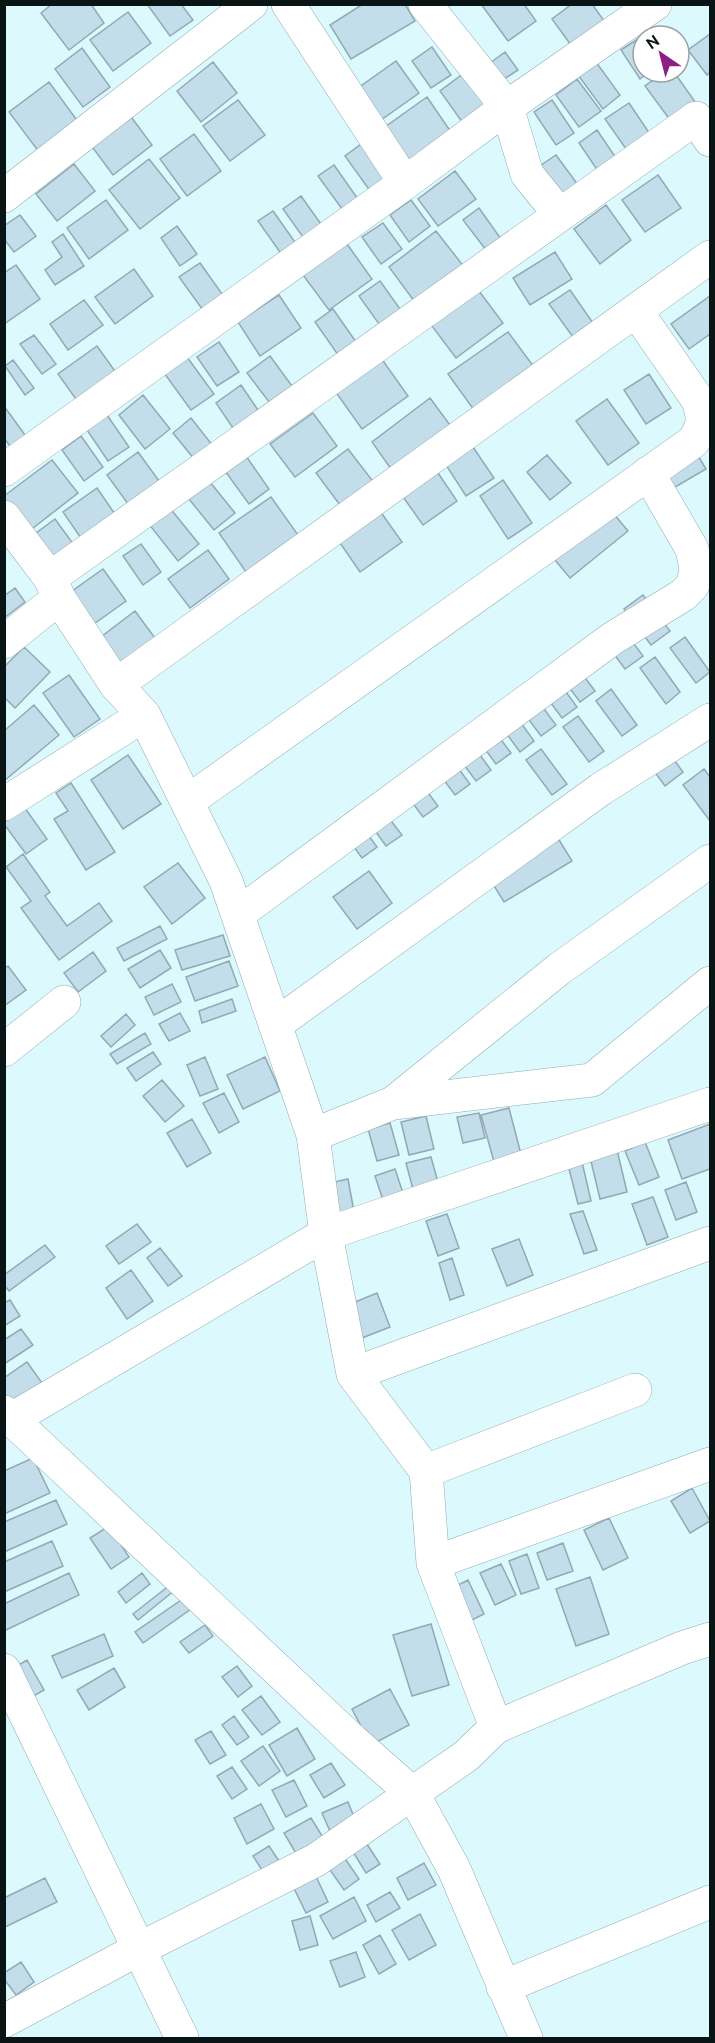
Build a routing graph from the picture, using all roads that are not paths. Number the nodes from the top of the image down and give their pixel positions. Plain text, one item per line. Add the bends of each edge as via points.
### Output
1 (251, 4) edge
2 (288, 4) edge
3 (425, 4) edge
4 (655, 4) edge
5 (507, 107) junction
6 (711, 140) edge
7 (405, 183) junction
8 (4, 196) edge
9 (560, 215) junction
10 (711, 256) edge
11 (636, 310) junction
12 (4, 470) edge
13 (648, 473) junction
14 (4, 517) edge
15 (55, 588) junction
16 (4, 642) edge
17 (116, 685) junction
18 (144, 716) junction
19 (711, 720) edge
20 (187, 802) junction
21 (4, 804) edge
22 (711, 861) edge
23 (238, 914) junction
24 (711, 983) edge
25 (64, 1002) dead end
26 (275, 1024) junction
27 (4, 1050) edge
28 (393, 1103) junction
29 (711, 1104) edge
30 (313, 1135) junction
31 (326, 1234) junction
32 (711, 1243) edge
33 (353, 1374) junction
34 (635, 1390) dead end
35 (8, 1415) edge
36 (711, 1464) edge
37 (426, 1471) junction
38 (433, 1563) junction
39 (711, 1639) edge
40 (4, 1670) edge
41 (496, 1727) junction
42 (413, 1794) junction
43 (711, 1902) edge
44 (139, 1949) junction
45 (503, 1987) junction
46 (4, 2021) edge
47 (182, 2038) edge
48 (526, 2038) edge

1 - 8 street
2 - 7 street
3 - 5 street
4 - 5 street
5 - 7 street
5 - 9 street via 527,174
6 - 9 street via 696,118
7 - 12 street
9 - 15 street
10 - 11 street
11 - 13 street via 698,400 704,417 694,441
11 - 17 street
13 - 20 street
13 - 23 street via 692,549 696,569 693,585 613,638
14 - 15 street
15 - 16 street
15 - 17 street
17 - 18 street
18 - 20 street
18 - 21 street
19 - 26 street via 601,789
20 - 23 street
22 - 28 street via 559,969
23 - 26 street
24 - 28 street via 592,1080
25 - 27 street
26 - 30 street
28 - 30 street
29 - 31 street
30 - 31 street
31 - 33 street
31 - 35 street
32 - 33 street
33 - 37 street
34 - 37 street
35 - 42 street
36 - 38 street
37 - 38 street
38 - 41 street
39 - 41 street
40 - 44 street
41 - 42 street via 466,1756
42 - 44 street via 316,1860
42 - 45 street via 454,1869
43 - 45 street
44 - 46 street
44 - 47 street
45 - 48 street

